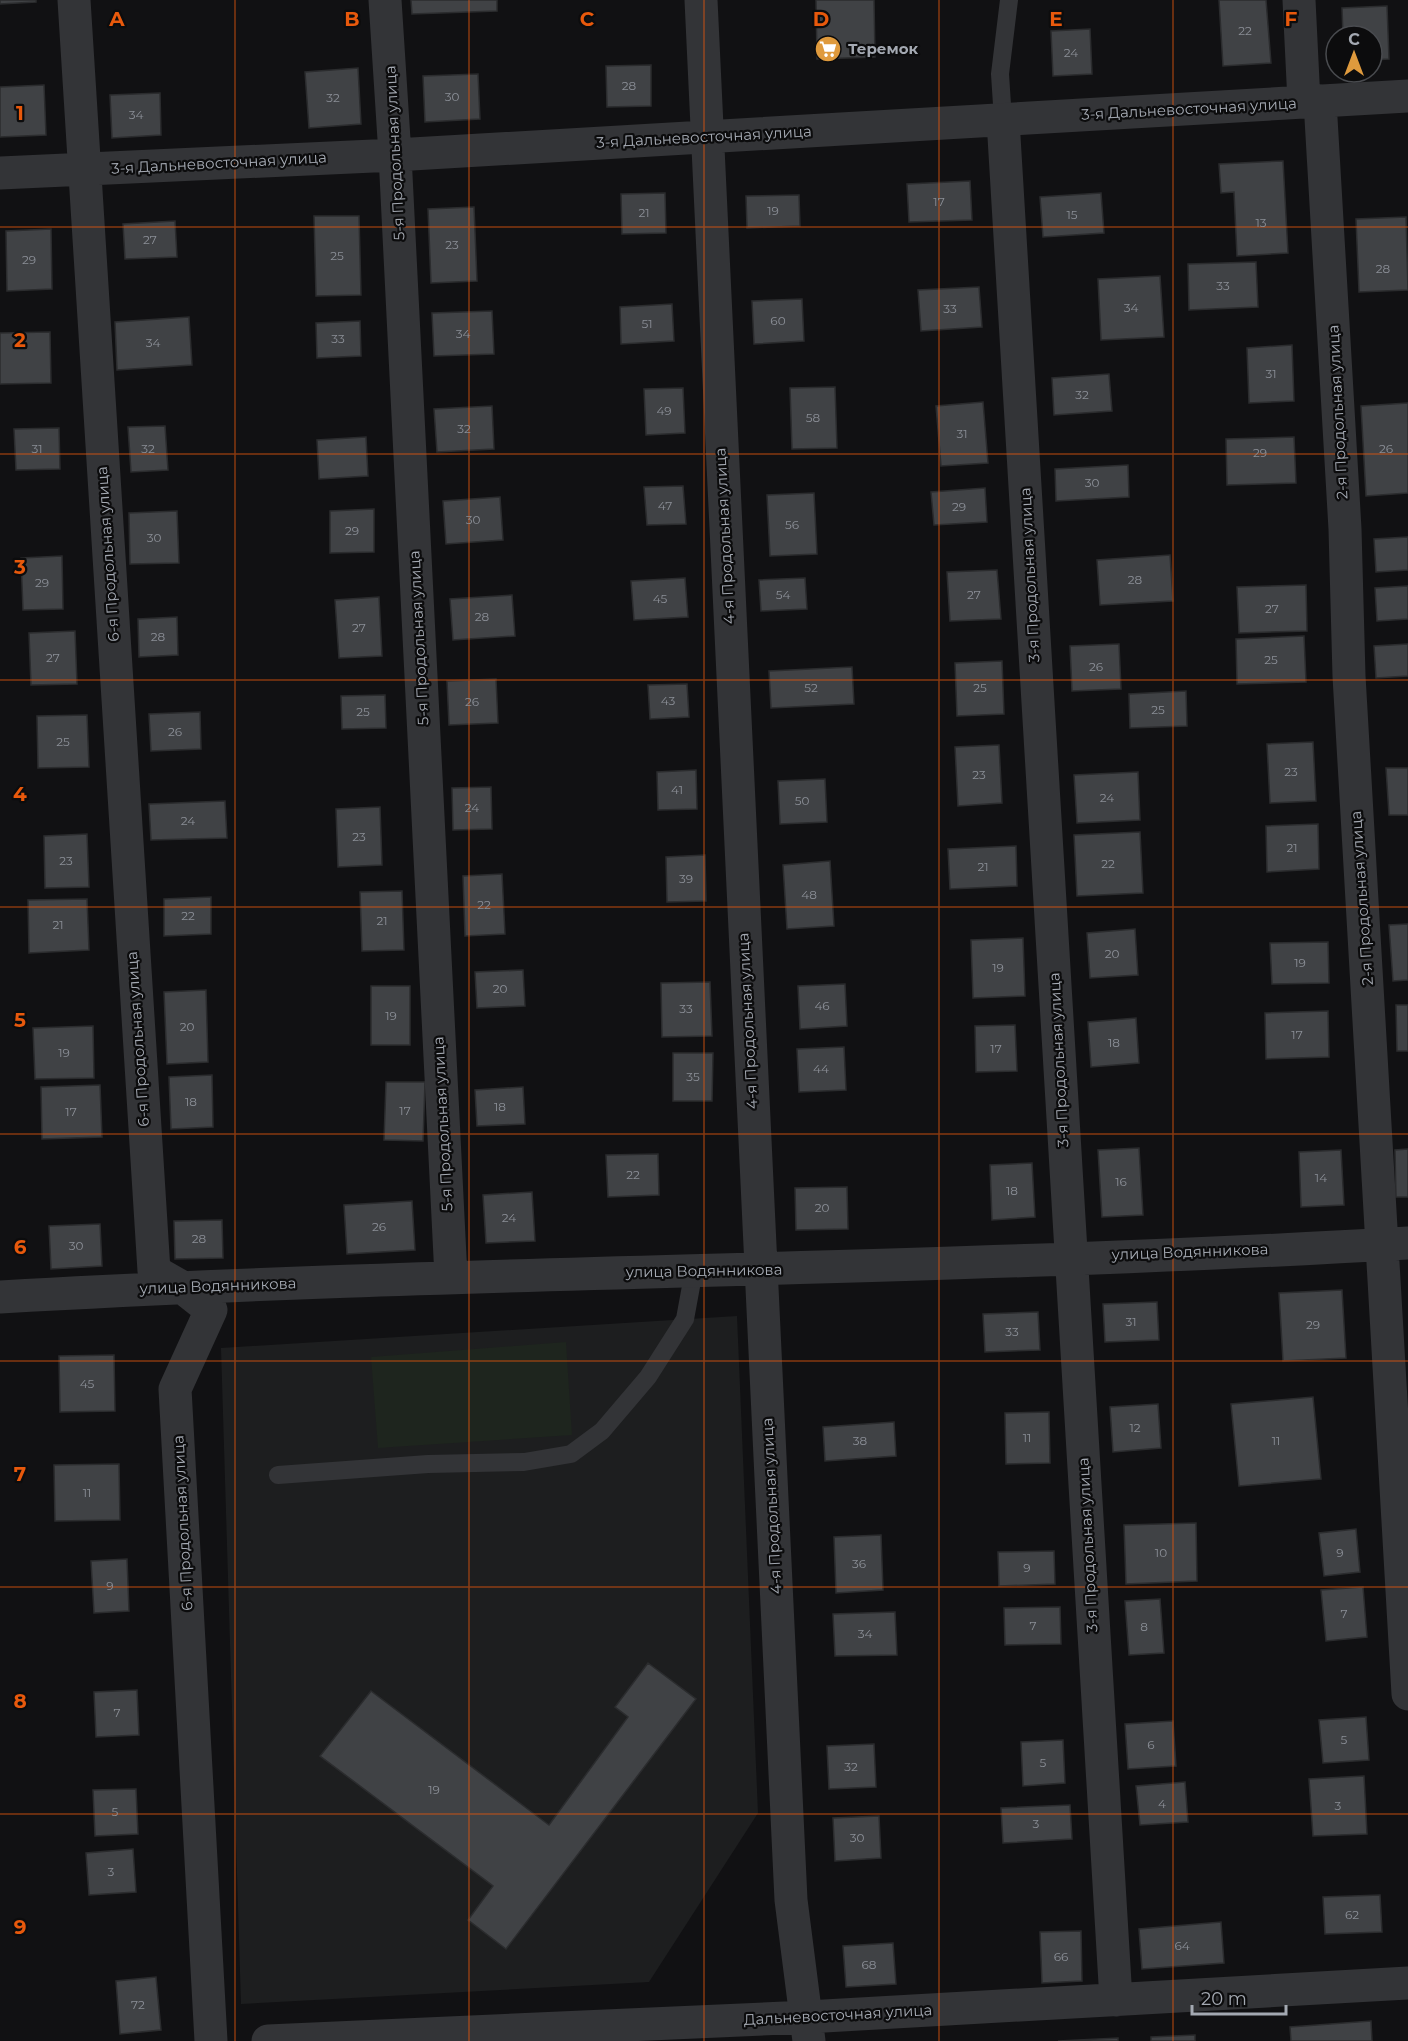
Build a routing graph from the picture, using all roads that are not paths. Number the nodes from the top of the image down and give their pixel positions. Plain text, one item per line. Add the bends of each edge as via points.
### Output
1 (74, 0) edge
2 (385, 0) edge
3 (701, 0) edge
4 (1009, 0) edge
5 (1299, 0) edge
6 (1408, 96) edge
7 (1312, 102) junction
8 (1003, 120) junction
9 (706, 136) junction
10 (395, 155) junction
11 (84, 169) junction
12 (0, 173) edge
13 (1396, 1244) edge
14 (1071, 1257) junction
15 (694, 1270) junction
16 (760, 1270) junction
17 (451, 1277) junction
18 (182, 1287) junction
19 (0, 1297) edge
20 (278, 1475) dead end
21 (1408, 1694) edge
22 (1408, 1983) edge
23 (1116, 2000) junction
24 (808, 2029) edge
25 (211, 2041) edge
26 (268, 2041) edge

1 - 11 street, 6-я Продольная улица
2 - 10 street, 5-я Продольная улица
3 - 9 street, 4-я Продольная улица
4 - 8 lane via 1000,74
5 - 7 street, 2-я Продольная улица
6 - 7 street, 3-я Дальневосточная улица
7 - 8 street, 3-я Дальневосточная улица
7 - 13 street, 2-я Продольная улица via 1345,529 1348,676
8 - 9 street, 3-я Дальневосточная улица
8 - 14 street, 3-я Продольная улица
9 - 10 street, 3-я Дальневосточная улица
9 - 16 street, 4-я Продольная улица
10 - 11 street, 3-я Дальневосточная улица
10 - 17 street, 5-я Продольная улица
11 - 12 street, 3-я Дальневосточная улица
11 - 18 street, 6-я Продольная улица via 153,1271
13 - 14 street, улица Водянникова
13 - 21 street, 2-я Продольная улица
14 - 16 street, улица Водянникова
14 - 23 street, 3-я Продольная улица
15 - 16 street, улица Водянникова
15 - 17 street, улица Водянникова
15 - 20 lane via 685,1319 648,1377 602,1431 571,1454 524,1462 428,1464
16 - 24 street, 4-я Продольная улица via 792,1900
17 - 18 street, улица Водянникова
18 - 19 street, улица Водянникова
18 - 25 street, 6-я Продольная улица via 210,1310 175,1389
22 - 23 street, Дальневосточная улица
23 - 24 street, Дальневосточная улица
24 - 26 street, Дальневосточная улица

